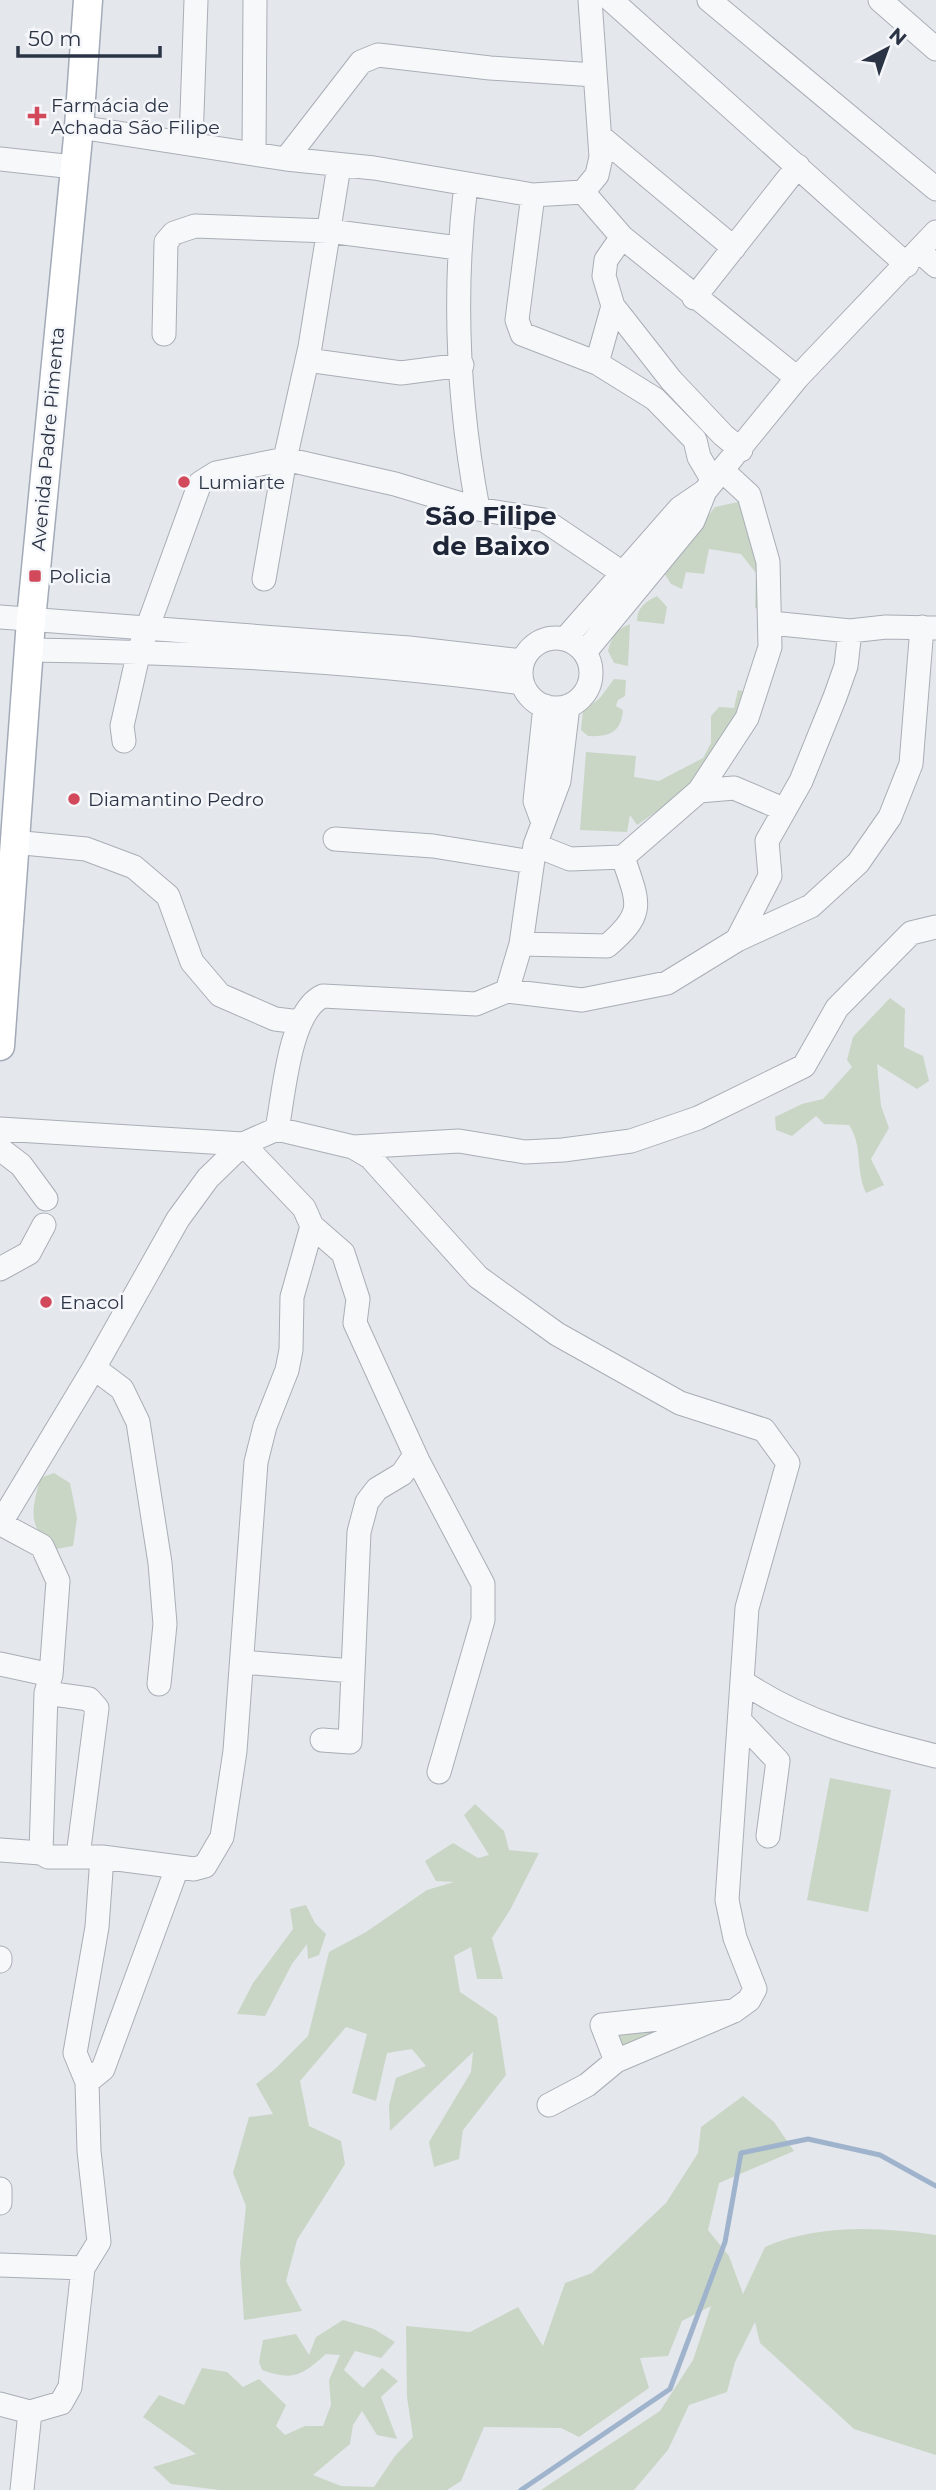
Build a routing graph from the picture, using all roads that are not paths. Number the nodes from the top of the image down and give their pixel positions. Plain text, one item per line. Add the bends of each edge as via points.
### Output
1 (88, 0) edge
2 (196, 0) edge
3 (255, 0) edge
4 (590, 0) edge
5 (611, 0) edge
6 (709, 0) edge
7 (880, 0) edge
8 (936, 49) edge
9 (595, 75) junction
10 (79, 127) junction
11 (601, 137) junction
12 (191, 142) junction
13 (254, 154) junction
14 (0, 159) edge
15 (286, 159) junction
16 (339, 166) junction
17 (798, 166) junction
18 (74, 167) junction
19 (466, 184) junction
20 (936, 189) edge
21 (583, 192) junction
22 (533, 195) junction
23 (329, 230) junction
24 (936, 232) edge
25 (622, 237) junction
26 (458, 248) junction
27 (734, 248) junction
28 (921, 261) edge
29 (694, 298) junction
30 (612, 306) junction
31 (164, 334) dead end
32 (307, 360) junction
33 (597, 363) junction
34 (462, 365) junction
35 (797, 378) junction
36 (741, 450) junction
37 (285, 459) junction
38 (714, 481) junction
39 (478, 509) junction
40 (624, 574) junction
41 (264, 579) dead end
42 (0, 617) edge
43 (31, 620) junction
44 (771, 623) junction
45 (150, 627) junction
46 (929, 628) edge
47 (850, 631) junction
48 (565, 639) junction
49 (29, 650) junction
50 (139, 651) junction
51 (585, 652) junction
52 (522, 672) junction
53 (545, 706) junction
54 (568, 706) junction
55 (124, 741) dead end
56 (724, 751) junction
57 (734, 788) junction
58 (699, 791) junction
59 (783, 809) junction
60 (542, 820) junction
61 (335, 839) dead end
62 (13, 842) junction
63 (534, 853) junction
64 (623, 857) junction
65 (936, 927) edge
66 (737, 940) junction
67 (521, 944) junction
68 (507, 991) junction
69 (300, 1022) junction
70 (0, 1046) edge
71 (0, 1129) edge
72 (276, 1129) junction
73 (243, 1144) junction
74 (352, 1147) junction
75 (0, 1149) edge
76 (46, 1199) dead end
77 (44, 1225) dead end
78 (312, 1226) junction
79 (0, 1269) edge
80 (94, 1368) junction
81 (408, 1465) junction
82 (0, 1524) edge
83 (242, 1662) junction
84 (0, 1664) edge
85 (353, 1671) junction
86 (743, 1682) junction
87 (48, 1684) junction
88 (159, 1684) dead end
89 (741, 1722) junction
90 (322, 1741) dead end
91 (936, 1756) edge
92 (439, 1772) dead end
93 (768, 1836) dead end
94 (0, 1850) edge
95 (41, 1853) junction
96 (78, 1856) junction
97 (102, 1857) junction
98 (177, 1868) junction
99 (734, 2011) junction
100 (616, 2061) junction
101 (87, 2082) junction
102 (549, 2105) dead end
103 (0, 2189) edge
104 (0, 2203) edge
105 (0, 2265) edge
106 (83, 2267) junction
107 (0, 2404) edge
108 (30, 2412) junction
109 (22, 2490) edge

1 - 10 main road, Avenida Padre Pimenta
2 - 12 street
3 - 13 street
4 - 9 street
5 - 17 street
6 - 20 street
7 - 8 street
9 - 11 street
9 - 15 street via 378,55 361,62
10 - 12 street
10 - 18 main road, Avenida Padre Pimenta
11 - 21 street via 597,175
11 - 27 street
12 - 13 street
13 - 15 street
14 - 18 street
15 - 16 street
16 - 19 street
16 - 23 street
17 - 27 street
17 - 28 street
18 - 43 main road, Avenida Padre Pimenta
19 - 22 street
19 - 26 street
21 - 22 street
21 - 25 street
22 - 33 street via 517,320 522,334
23 - 26 street
23 - 31 street via 195,226 174,233 166,242
23 - 32 street
24 - 28 street
25 - 29 street
25 - 30 street via 607,260 604,276
26 - 34 street
27 - 29 street
28 - 35 street
29 - 35 street
30 - 33 street
30 - 36 street via 671,380
32 - 34 street via 401,373
32 - 37 street
33 - 38 street via 655,399 695,440 699,457
34 - 39 street via 468,459
35 - 36 street
36 - 38 street
37 - 39 street
37 - 41 street
37 - 45 street via 216,473 200,483
38 - 40 street via 680,508
38 - 44 street via 750,495 768,562
38 - 51 street via 692,522
39 - 40 street via 544,520
40 - 48 street
42 - 43 street
43 - 45 street
43 - 49 main road, Avenida Padre Pimenta
44 - 47 street
44 - 56 street via 770,647 747,718
45 - 50 street
45 - 52 street via 443,651
46 - 47 street
46 - 66 street via 911,764 890,817 858,863 811,906
47 - 59 street via 846,666 835,697 801,781
48 - 51 street
48 - 52 street via 534,644
49 - 50 street
49 - 62 main road, Avenida Padre Pimenta
50 - 52 street
50 - 55 street via 122,726
51 - 54 street via 590,682
52 - 53 street via 527,694
53 - 54 street
53 - 60 street via 535,801
54 - 60 street via 559,781
56 - 57 street
56 - 58 street
57 - 58 street
57 - 59 street
58 - 64 street
59 - 66 street via 767,841 770,876
60 - 63 street
61 - 63 street
62 - 69 street via 86,849 134,867 168,896 192,962 220,995 275,1019
62 - 70 main road, Avenida Padre Pimenta
63 - 64 street via 570,859
63 - 67 street
64 - 67 street via 637,906 629,927 607,946
65 - 74 street via 911,933 837,1008 804,1066 698,1118 631,1141 563,1150 525,1152 459,1141
66 - 68 street via 667,983 582,1000
67 - 68 street
68 - 69 street via 476,1004 323,996 307,1007
69 - 72 street
71 - 73 street
72 - 73 street
72 - 74 street
73 - 78 street via 304,1208
73 - 80 street via 208,1178 178,1219
74 - 86 street via 370,1157 478,1277 557,1334 680,1403 764,1430 788,1463 747,1608
75 - 76 street via 21,1165
77 - 79 street via 29,1253
78 - 81 street via 343,1254 358,1299 355,1323
78 - 83 street via 292,1297 287,1370 256,1462
80 - 82 street
80 - 88 street via 122,1389 138,1422 165,1624
81 - 85 street via 367,1502 359,1532
81 - 92 street via 427,1479 484,1584 483,1620
82 - 87 street via 42,1546 58,1581
83 - 85 street
83 - 98 street via 222,1837 205,1866
84 - 87 street
85 - 90 street via 350,1742
86 - 89 street
86 - 91 street via 777,1705 848,1734
87 - 95 street
87 - 96 street via 89,1699 97,1708
89 - 93 street via 778,1761
89 - 99 street via 727,1900 735,1938 755,1989
94 - 95 street
95 - 96 street
96 - 97 street
97 - 98 street
97 - 101 street via 97,1927 75,2053
98 - 101 street via 103,2069
99 - 100 street
99 - 100 street via 603,2025
100 - 102 street via 587,2085
101 - 106 street via 99,2242
103 - 104 street
105 - 106 street
106 - 108 street via 70,2386 61,2403
107 - 108 street
108 - 109 street

